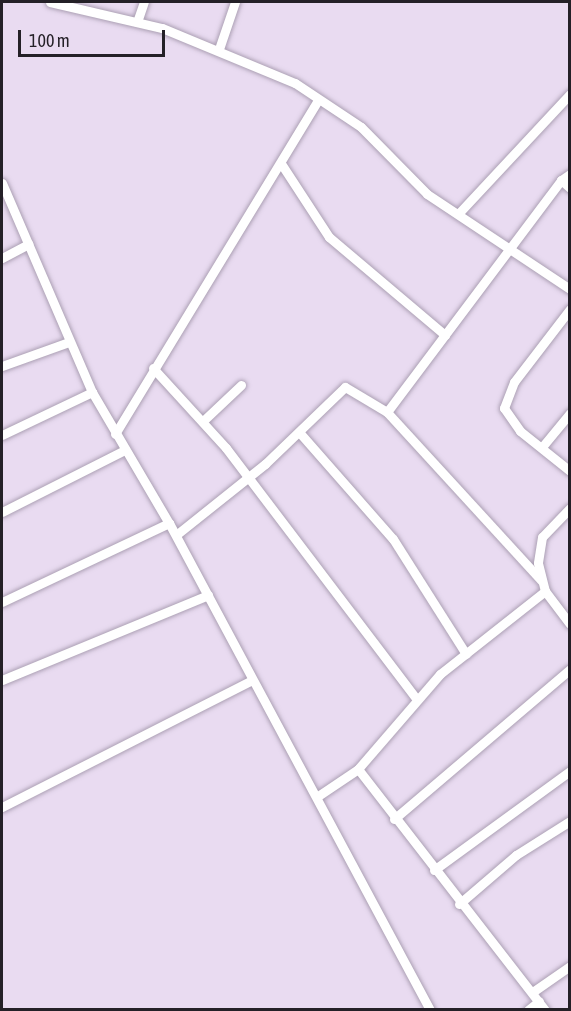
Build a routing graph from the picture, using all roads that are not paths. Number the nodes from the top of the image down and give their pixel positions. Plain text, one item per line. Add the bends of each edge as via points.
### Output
1 (50, 2) edge
2 (144, 2) edge
3 (235, 2) edge
4 (137, 22) junction
5 (219, 49) junction
6 (570, 94) edge
7 (318, 100) junction
8 (282, 165) junction
9 (570, 174) edge
10 (561, 180) junction
11 (2, 186) edge
12 (570, 188) edge
13 (458, 213) junction
14 (28, 244) junction
15 (508, 251) junction
16 (2, 258) edge
17 (570, 289) edge
18 (570, 309) edge
19 (445, 335) junction
20 (69, 342) junction
21 (2, 366) edge
22 (153, 368) junction
23 (241, 385) dead end
24 (92, 392) junction
25 (387, 412) junction
26 (570, 413) edge
27 (204, 420) junction
28 (299, 432) junction
29 (115, 434) junction
30 (2, 435) edge
31 (542, 447) junction
32 (125, 450) junction
33 (570, 471) edge
34 (248, 477) junction
35 (570, 508) edge
36 (2, 512) edge
37 (169, 523) junction
38 (176, 535) junction
39 (541, 580) junction
40 (545, 591) junction
41 (208, 595) junction
42 (2, 602) edge
43 (570, 624) edge
44 (466, 654) junction
45 (570, 669) edge
46 (2, 680) edge
47 (252, 680) junction
48 (415, 697) junction
49 (358, 769) junction
50 (570, 771) edge
51 (318, 796) junction
52 (2, 807) edge
53 (394, 819) junction
54 (570, 821) edge
55 (434, 870) junction
56 (459, 904) junction
57 (570, 966) edge
58 (534, 991) junction
59 (426, 998) junction
60 (542, 1005) edge
61 (430, 1010) edge
62 (438, 1010) edge
63 (528, 1010) edge

1 - 4 street
2 - 4 street
3 - 5 street
4 - 5 street
5 - 7 street via 279,74
6 - 13 street
7 - 8 street
7 - 13 street via 361,127 408,180
8 - 19 street via 329,237
8 - 22 street
9 - 10 street
10 - 12 street
10 - 15 street
11 - 14 street
13 - 15 street
14 - 16 street
14 - 20 street
15 - 17 street
15 - 19 street
18 - 31 street via 505,397 509,418
19 - 25 street
20 - 21 street
20 - 24 street
22 - 27 street
22 - 29 street
23 - 27 street
24 - 29 street
24 - 30 street
25 - 28 street via 345,387
25 - 39 street
26 - 31 street
27 - 34 street
28 - 34 street
28 - 44 street via 400,548
29 - 32 street
31 - 33 street
32 - 36 street
32 - 37 street
34 - 38 street
34 - 48 street
35 - 39 street via 542,537
37 - 38 street
37 - 42 street
38 - 41 street
39 - 40 street
40 - 43 street
40 - 44 street
41 - 46 street
41 - 47 street
44 - 48 street
45 - 53 street
47 - 51 street
47 - 52 street
48 - 49 street
49 - 51 street
49 - 53 street
50 - 55 street
51 - 59 street
53 - 55 street
54 - 56 street via 516,855
55 - 56 street
56 - 58 street
57 - 58 street
58 - 60 street
59 - 61 street
59 - 62 street
60 - 63 street

